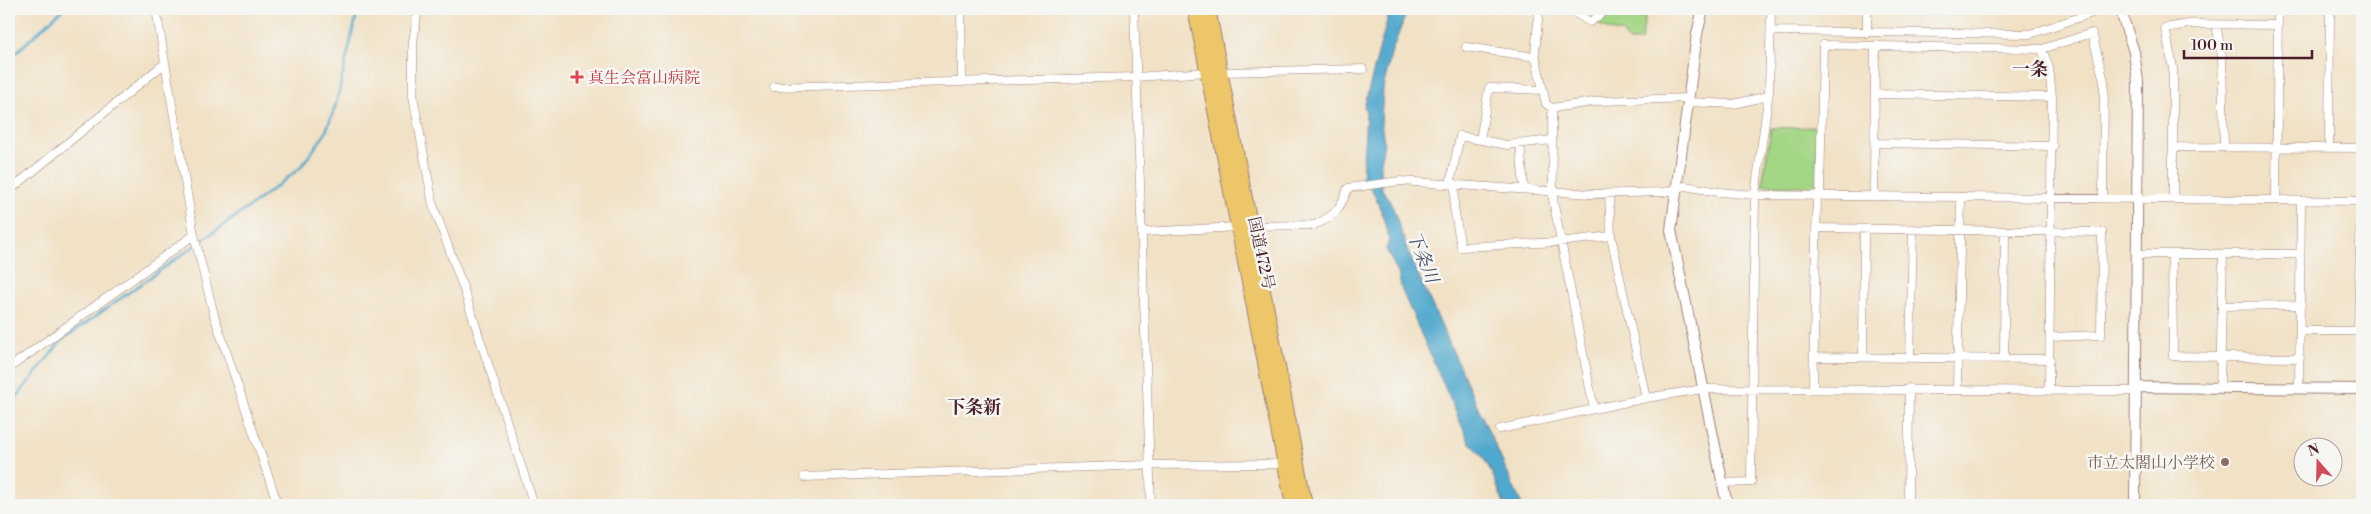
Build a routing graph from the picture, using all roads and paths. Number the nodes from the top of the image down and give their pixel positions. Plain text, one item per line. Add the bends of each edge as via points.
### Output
1 (156, 9) edge
2 (418, 9) edge
3 (961, 9) edge
4 (1134, 9) edge
5 (1195, 9) edge
6 (1208, 9) edge
7 (1539, 9) edge
8 (1569, 9) edge
9 (1608, 9) edge
10 (1703, 9) edge
11 (1771, 9) edge
12 (1867, 9) edge
13 (2104, 9) edge
14 (2120, 9) edge
15 (2278, 9) edge
16 (2330, 9) edge
17 (2216, 25) junction
18 (2278, 26) junction
19 (1770, 31) junction
20 (1867, 34) junction
21 (1875, 46) junction
22 (1466, 47) dead end
23 (2042, 48) junction
24 (1535, 57) junction
25 (165, 63) junction
26 (1363, 68) dead end
27 (1214, 72) junction
28 (1136, 77) junction
29 (962, 82) junction
30 (774, 87) dead end
31 (1543, 90) junction
32 (1876, 94) junction
33 (1768, 96) junction
34 (2052, 97) junction
35 (1689, 100) junction
36 (1552, 108) junction
37 (1480, 140) junction
38 (1552, 140) junction
39 (1520, 143) junction
40 (1875, 143) junction
41 (2053, 146) junction
42 (2175, 146) junction
43 (2224, 148) junction
44 (2275, 148) junction
45 (2329, 148) junction
46 (2362, 148) edge
47 (1453, 184) junction
48 (1524, 188) junction
49 (1676, 188) junction
50 (9, 191) edge
51 (1553, 193) junction
52 (1609, 194) junction
53 (1755, 195) junction
54 (1819, 195) junction
55 (1874, 196) junction
56 (1961, 197) junction
57 (2052, 198) junction
58 (2103, 198) junction
59 (2138, 199) junction
60 (2173, 199) junction
61 (2276, 200) junction
62 (2362, 201) edge
63 (2301, 202) junction
64 (1244, 227) junction
65 (1816, 228) junction
66 (1864, 229) junction
67 (1913, 230) junction
68 (1960, 230) junction
69 (2005, 230) junction
70 (2052, 231) junction
71 (1143, 232) junction
72 (194, 235) junction
73 (1611, 236) junction
74 (1559, 242) junction
75 (2138, 254) junction
76 (2172, 254) junction
77 (2223, 254) junction
78 (2300, 254) junction
79 (2301, 305) junction
80 (2222, 306) junction
81 (2300, 331) junction
82 (2050, 337) junction
83 (2221, 356) junction
84 (1814, 357) junction
85 (1863, 358) junction
86 (1910, 358) junction
87 (1958, 358) junction
88 (2300, 358) junction
89 (2004, 359) junction
90 (2050, 359) junction
91 (9, 368) edge
92 (1703, 388) junction
93 (1754, 388) junction
94 (1814, 388) junction
95 (1909, 388) junction
96 (2220, 388) junction
97 (2299, 388) junction
98 (1956, 389) junction
99 (2136, 389) junction
100 (2362, 389) edge
101 (2049, 390) junction
102 (1646, 398) junction
103 (1594, 409) junction
104 (1500, 429) dead end
105 (1284, 464) junction
106 (1149, 465) junction
107 (804, 477) dead end
108 (1722, 483) junction
109 (278, 505) edge
110 (534, 505) edge
111 (1151, 505) edge
112 (1293, 505) edge
113 (1305, 505) edge
114 (1727, 505) edge
115 (1908, 505) edge
116 (2135, 505) edge

1 - 25 street
2 - 110 street via 413,42 413,96 433,205
3 - 29 street
4 - 28 street
5 - 27 highway, 国道472号
6 - 27 highway, 国道472号
7 - 24 street
8 - 9 street via 1590,22
10 - 35 street
11 - 19 street
12 - 20 street
13 - 20 street via 2030,34
14 - 59 street via 2134,52 2138,82
15 - 18 street
16 - 45 street
17 - 18 street
17 - 42 street via 2189,24 2165,28 2173,68
17 - 43 street via 2222,56
18 - 44 street
19 - 20 street
19 - 33 street
21 - 23 street
21 - 32 street
21 - 54 street via 1823,45
22 - 24 street
23 - 34 street via 2049,68
23 - 58 street via 2092,33 2104,81
24 - 31 street
25 - 50 street
25 - 72 street
26 - 27 street
27 - 28 street
27 - 64 highway, 国道472号
28 - 29 street
28 - 71 street
29 - 30 street
31 - 36 street via 1546,104
31 - 37 street via 1490,88
32 - 34 street
32 - 40 street
33 - 35 street via 1734,104
33 - 53 street
34 - 41 street
35 - 36 street via 1600,101
35 - 49 street
36 - 38 street
37 - 39 street via 1507,145
37 - 47 street via 1460,136
38 - 39 street
38 - 51 street
39 - 48 street
40 - 41 street
40 - 55 street
41 - 57 street
42 - 43 street
42 - 60 street
43 - 44 street
44 - 45 street
44 - 61 street
45 - 46 street
47 - 48 street
47 - 64 street via 1396,181 1351,187 1342,206 1314,225
47 - 74 street via 1461,247
48 - 51 street
49 - 52 street via 1665,192
49 - 53 street via 1685,186
49 - 92 street via 1671,230
51 - 52 street
51 - 74 street
52 - 73 street
53 - 54 street
53 - 93 street
54 - 55 street
54 - 65 street
55 - 56 street
56 - 57 street
56 - 68 street
57 - 58 street
57 - 70 street
58 - 59 street
59 - 60 street
59 - 75 street
60 - 61 street
61 - 63 street
62 - 63 street
62 - 81 street via 2358,331
63 - 78 street
64 - 71 street
64 - 105 highway, 国道472号
64 - 113 highway, 国道472号
65 - 66 street
65 - 84 street
66 - 67 street
66 - 85 street
67 - 68 street
67 - 86 street
68 - 69 street
68 - 87 street
69 - 70 street
69 - 89 street
70 - 82 street
70 - 82 street via 2102,232 2101,335
71 - 106 street
72 - 91 street
72 - 109 street via 214,315
73 - 74 street
73 - 102 street
74 - 103 street
75 - 76 street
75 - 99 street
76 - 77 street
76 - 83 street via 2173,356
77 - 78 street
77 - 80 street
78 - 79 street
79 - 80 street
79 - 81 street
80 - 83 street
81 - 88 street
82 - 90 street
83 - 88 street
83 - 96 street
84 - 85 street
84 - 94 street
85 - 86 street
86 - 87 street
87 - 89 street
87 - 98 street
88 - 97 street
89 - 90 street
90 - 101 street
92 - 93 street
92 - 102 street
92 - 108 street
93 - 94 street
93 - 108 street via 1751,482
94 - 95 street
95 - 98 street
95 - 115 street
96 - 97 street
96 - 99 street
97 - 100 street
98 - 101 street
99 - 101 street
99 - 116 street
102 - 103 street
103 - 104 street
105 - 106 street
105 - 112 highway, 国道472号
106 - 107 street
106 - 111 street
108 - 114 street

